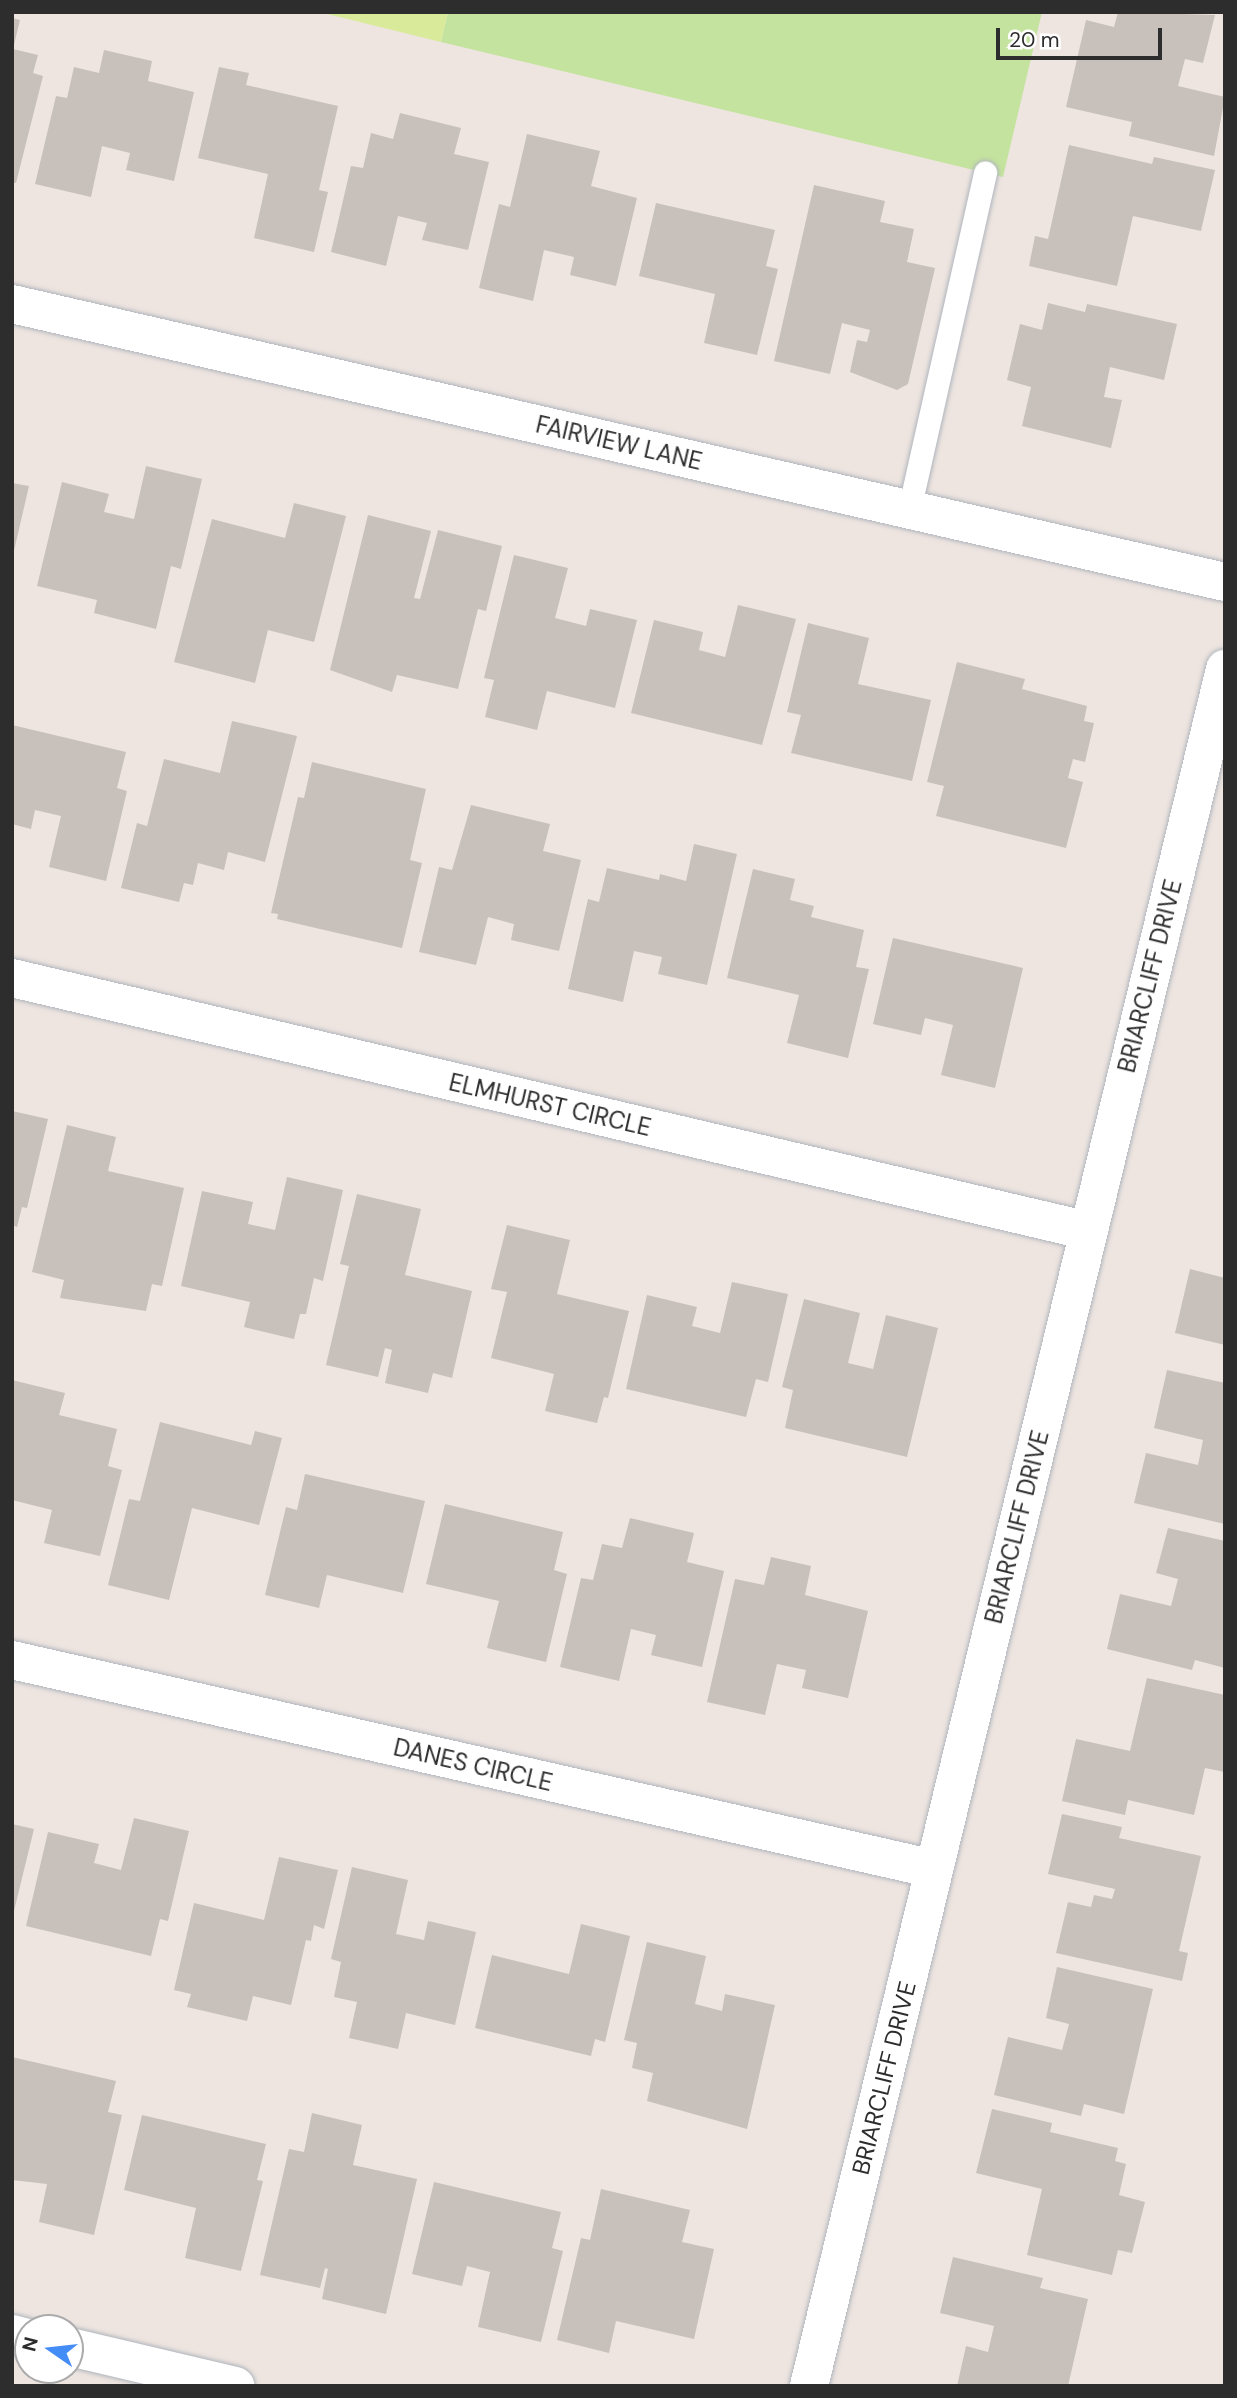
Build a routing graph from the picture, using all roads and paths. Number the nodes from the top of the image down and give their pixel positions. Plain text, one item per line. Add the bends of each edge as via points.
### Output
1 (985, 173) dead end
2 (12, 304) edge
3 (909, 509) junction
4 (1225, 582) edge
5 (1225, 669) edge
6 (12, 978) edge
7 (1088, 1231) junction
8 (12, 1660) edge
9 (934, 1869) junction
10 (84, 2350) edge
11 (235, 2386) edge
12 (809, 2386) edge

1 - 3 lane
2 - 3 street, FAIRVIEW LANE
3 - 4 street, FAIRVIEW LANE
5 - 7 street, BRIARCLIFF DRIVE
6 - 7 street, ELMHURST CIRCLE
7 - 9 street, BRIARCLIFF DRIVE
8 - 9 street, DANES CIRCLE
9 - 12 street, BRIARCLIFF DRIVE
10 - 11 street

